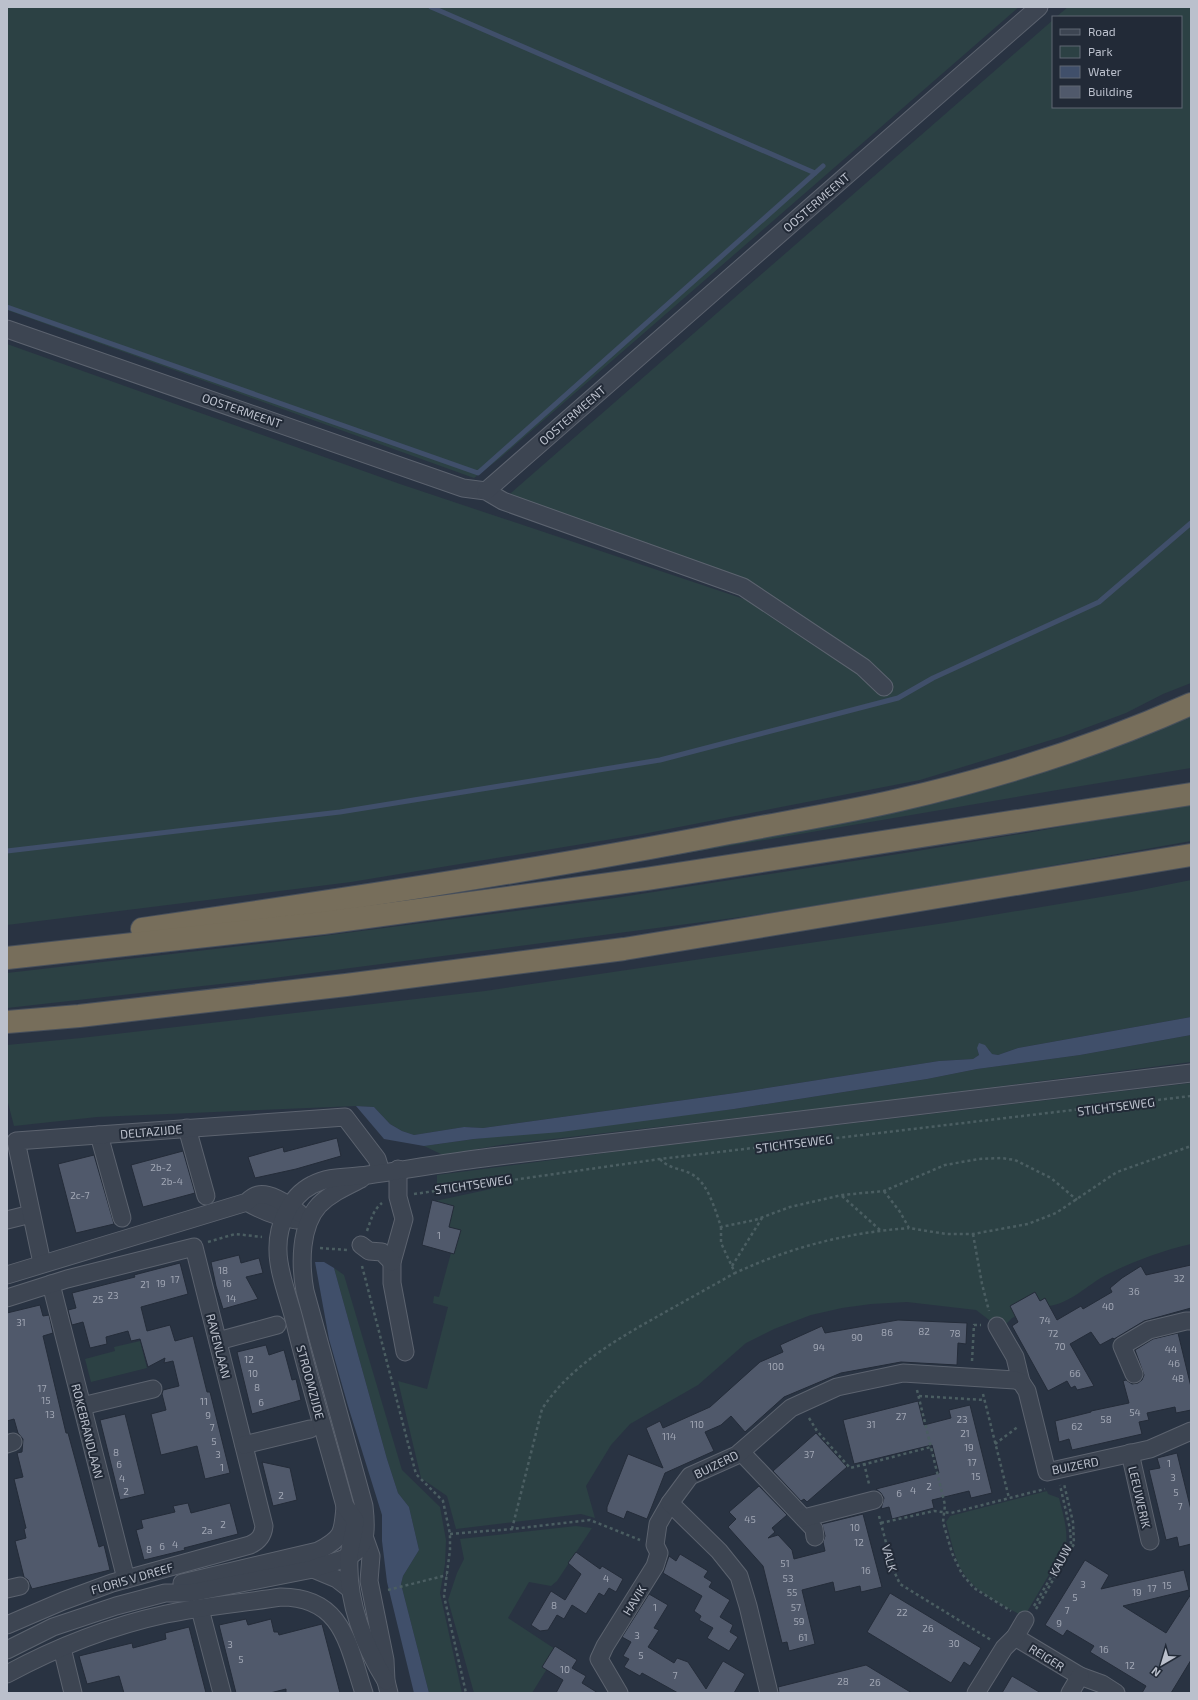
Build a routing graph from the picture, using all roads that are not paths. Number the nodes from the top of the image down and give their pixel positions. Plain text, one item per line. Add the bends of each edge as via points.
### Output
1 (1039, 7) edge
2 (7, 329) edge
3 (486, 490) junction
4 (884, 687) dead end
5 (1191, 704) edge
6 (1191, 794) edge
7 (1191, 855) edge
8 (58, 953) junction
9 (7, 958) edge
10 (7, 1022) edge
11 (1191, 1073) edge
12 (187, 1128) junction
13 (99, 1135) junction
14 (398, 1169) junction
15 (375, 1174) junction
16 (206, 1196) dead end
17 (288, 1212) junction
18 (31, 1214) junction
19 (122, 1218) dead end
20 (7, 1220) edge
21 (310, 1222) junction
22 (361, 1245) road end
23 (392, 1262) junction
24 (42, 1263) junction
25 (7, 1274) edge
26 (51, 1284) junction
27 (7, 1298) edge
28 (990, 1321) road end
29 (1191, 1322) edge
30 (277, 1325) dead end
31 (218, 1341) junction
32 (405, 1352) dead end
33 (1134, 1374) dead end
34 (1021, 1382) junction
35 (153, 1389) dead end
36 (82, 1406) junction
37 (310, 1429) dead end
38 (1191, 1431) edge
39 (244, 1446) junction
40 (741, 1452) junction
41 (1130, 1454) junction
42 (874, 1500) road end
43 (670, 1503) junction
44 (345, 1506) junction
45 (804, 1518) junction
46 (816, 1537) dead end
47 (259, 1539) joint
48 (365, 1539) junction
49 (1150, 1541) dead end
50 (318, 1551) junction
51 (349, 1557) junction
52 (313, 1569) junction
53 (126, 1579) junction
54 (376, 1586) junction
55 (350, 1589) junction
56 (165, 1593) junction
57 (200, 1609) junction
58 (1025, 1620) road end
59 (7, 1625) edge
60 (1015, 1637) junction
61 (62, 1648) junction
62 (7, 1650) edge
63 (7, 1674) edge
64 (1080, 1676) junction
65 (387, 1687) edge
66 (73, 1693) edge
67 (222, 1693) edge
68 (364, 1693) edge
69 (620, 1693) edge
70 (769, 1693) edge
71 (976, 1693) edge
72 (1070, 1693) edge
73 (1116, 1693) edge

1 - 3 street, OOSTERMEENT
2 - 3 street, OOSTERMEENT via 463,488
3 - 4 street via 503,501 743,587 863,667
5 - 8 highway via 1078,750 995,776 896,801 619,855 353,898 85,937
6 - 8 highway via 646,879 323,923
7 - 10 highway via 624,949 346,985
8 - 9 highway
11 - 14 street, STICHTSEWEG
12 - 13 street, DELTAZIJDE
12 - 15 street, DELTAZIJDE via 345,1117 378,1159
12 - 16 street
13 - 18 street, DELTAZIJDE via 16,1141
13 - 19 street
14 - 15 street, STICHTSEWEG
14 - 23 street via 398,1197 404,1219
15 - 17 street, STICHTSEWEG via 328,1178 299,1193
15 - 21 street, STICHTSEWEG via 335,1192 320,1204
17 - 21 street
17 - 24 street via 279,1200 257,1195 247,1202
17 - 44 street, STROOMZIJDE via 278,1240 279,1264
18 - 20 street
18 - 24 street, DELTAZIJDE
21 - 48 street, STROOMZIJDE via 303,1246 302,1273 305,1291 364,1506
22 - 23 street via 369,1251 382,1252
23 - 32 street via 392,1283
24 - 25 street
26 - 27 street
26 - 31 street, RAVENLAAN via 194,1246
26 - 36 street, ROKEBRANDLAAN
28 - 34 street, BUIZERD via 1015,1357
29 - 33 street via 1149,1330 1122,1346
30 - 31 street
31 - 39 street, RAVENLAAN
34 - 40 street, BUIZERD via 1009,1379 902,1373 849,1383 791,1408
34 - 41 street, BUIZERD via 1027,1392 1047,1472 1058,1481
35 - 36 street
36 - 53 street, ROKEBRANDLAAN
37 - 39 street
38 - 41 street, BUIZERD via 1150,1449
39 - 47 street, RAVENLAAN via 264,1526
40 - 43 street, BUIZERD via 690,1476
40 - 45 street
41 - 49 street, LEEUWERIK
42 - 45 street
43 - 69 street, HAVIK via 658,1524 655,1545 659,1554 655,1566 599,1659
43 - 70 street via 719,1551 739,1576
44 - 50 street, FLORIS V DREEF via 341,1532 333,1543
44 - 51 street, STROOMZIJDE via 355,1520
45 - 46 street via 814,1528
47 - 53 street, FLORIS V DREEF via 243,1547
48 - 51 street
48 - 54 street, STROOMZIJDE
50 - 51 street, FLORIS V DREEF
50 - 56 street, FLORIS V DREEF via 180,1584
51 - 52 street, FLORIS V DREEF
51 - 54 street
51 - 55 street, STROOMZIJDE
52 - 55 street via 337,1579
52 - 56 street, FLORIS V DREEF via 190,1593
53 - 59 street, FLORIS V DREEF via 63,1600
54 - 65 street, STROOMZIJDE
55 - 65 street, STROOMZIJDE via 374,1663
56 - 62 street, FLORIS V DREEF via 53,1627
57 - 61 street via 135,1622
57 - 67 street
57 - 68 street via 281,1597 299,1599 316,1605 335,1618 343,1630
58 - 60 street
60 - 64 street, REIGER
60 - 71 street via 1004,1648
61 - 63 street
61 - 66 street
64 - 72 street
64 - 73 street, REIGER via 1102,1684

